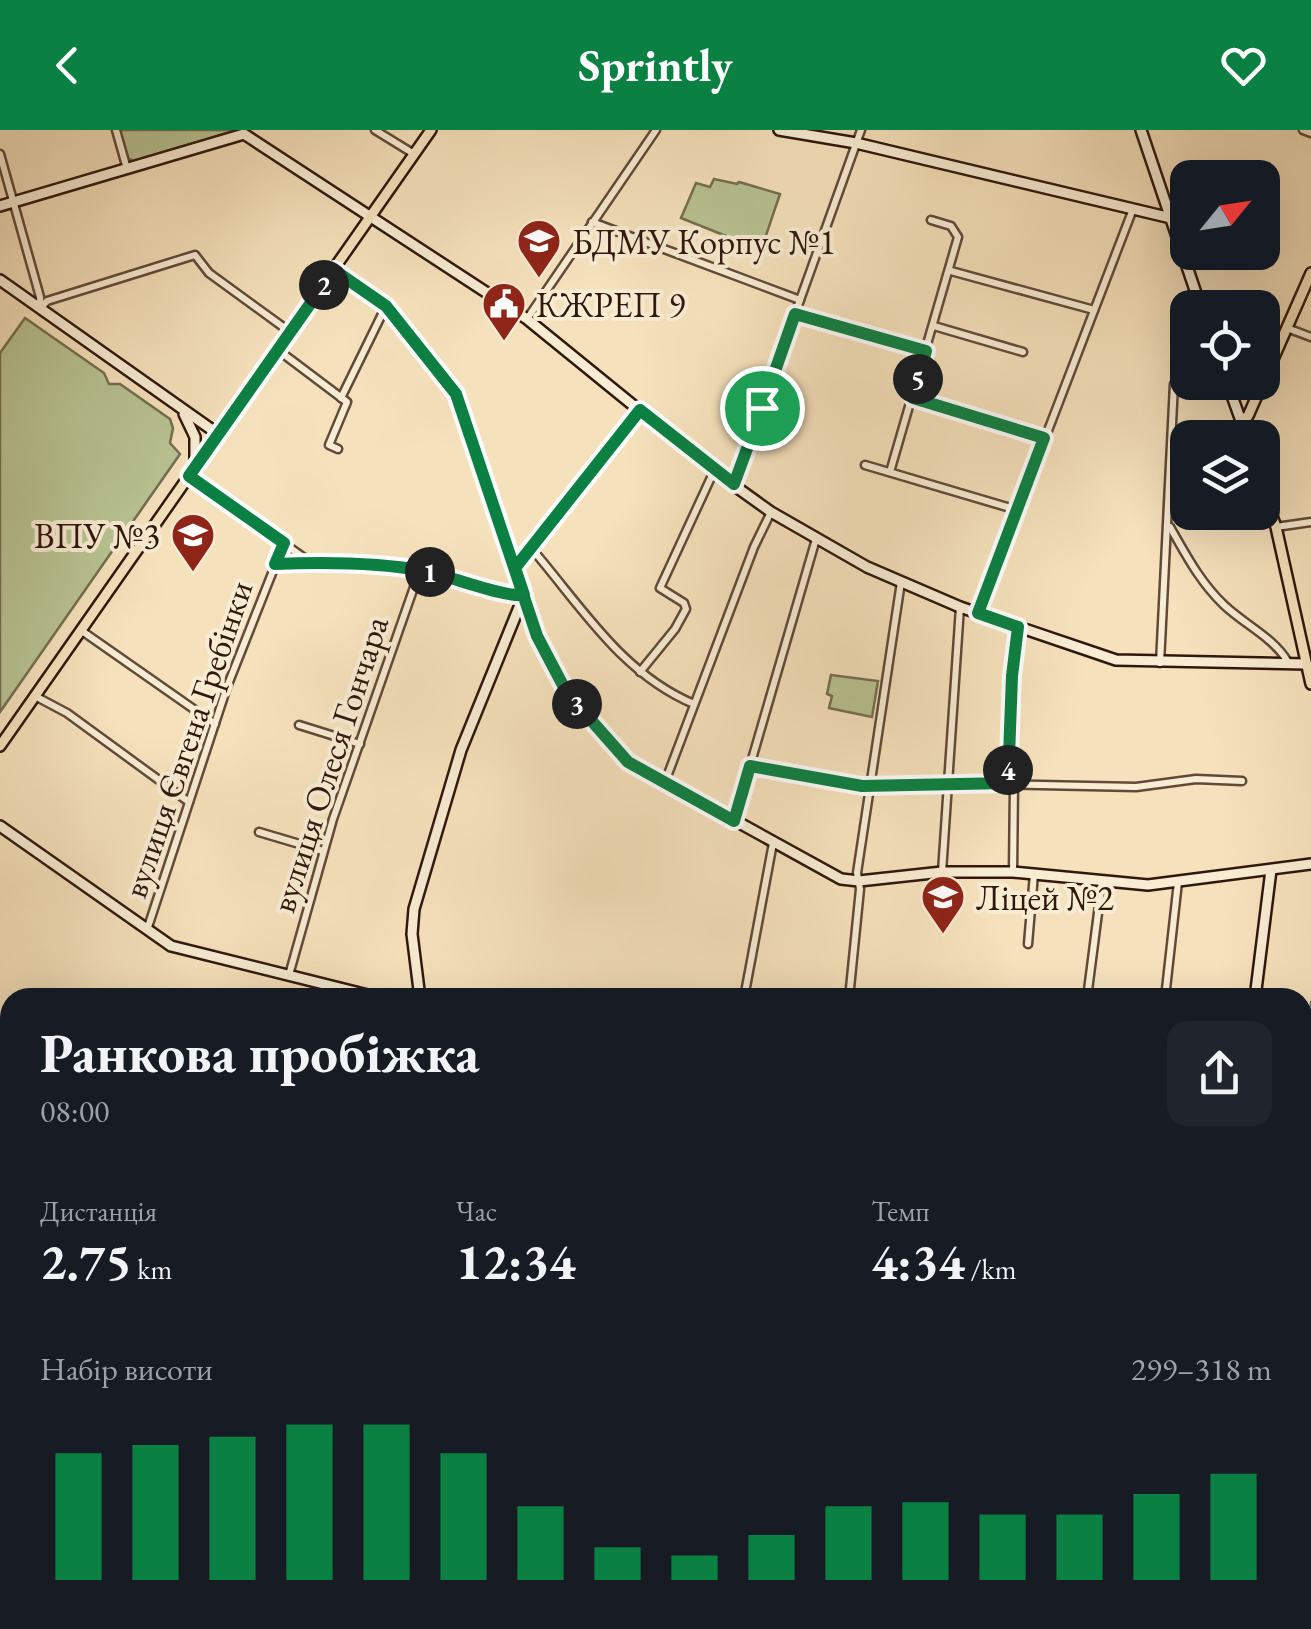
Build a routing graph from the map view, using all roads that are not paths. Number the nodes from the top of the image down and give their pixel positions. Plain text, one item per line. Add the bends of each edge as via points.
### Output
1 (116, 130) edge
2 (375, 130) edge
3 (432, 130) edge
4 (656, 130) edge
5 (784, 130) edge
6 (862, 130) edge
7 (1141, 130) edge
8 (1303, 130) edge
9 (244, 132) edge
10 (1311, 133) edge
11 (856, 143) junction
12 (0, 154) edge
13 (414, 154) junction
14 (127, 169) junction
15 (14, 202) junction
16 (0, 206) edge
17 (1133, 209) junction
18 (1170, 215) edge
19 (370, 216) junction
20 (1170, 218) edge
21 (931, 220) dead end
22 (592, 222) junction
23 (334, 270) junction
24 (950, 271) junction
25 (1311, 273) edge
26 (0, 280) edge
27 (1308, 286) edge
28 (800, 300) junction
29 (386, 306) junction
30 (40, 308) junction
31 (1094, 310) junction
32 (795, 314) junction
33 (527, 319) junction
34 (934, 326) junction
35 (1287, 328) junction
36 (291, 332) junction
37 (1311, 337) edge
38 (278, 350) junction
39 (926, 351) junction
40 (1023, 352) dead end
41 (341, 398) junction
42 (913, 398) junction
43 (1173, 400) edge
44 (180, 408) junction
45 (640, 410) junction
46 (1242, 420) edge
47 (195, 437) junction
48 (216, 437) junction
49 (1044, 438) junction
50 (338, 449) dead end
51 (195, 466) junction
52 (865, 466) dead end
53 (714, 471) junction
54 (890, 472) junction
55 (189, 476) junction
56 (734, 484) junction
57 (1017, 510) junction
58 (771, 512) junction
59 (1311, 522) edge
60 (1169, 524) junction
61 (1280, 526) edge
62 (1277, 530) edge
63 (816, 539) junction
64 (284, 543) junction
65 (532, 549) junction
66 (311, 563) junction
67 (275, 564) junction
68 (515, 568) junction
69 (420, 570) junction
70 (900, 582) junction
71 (524, 595) junction
72 (960, 607) junction
73 (978, 613) junction
74 (1018, 627) junction
75 (82, 631) junction
76 (1160, 662) junction
77 (1289, 664) junction
78 (1306, 664) junction
79 (640, 672) junction
80 (1311, 684) edge
81 (36, 696) junction
82 (694, 704) junction
83 (215, 724) junction
84 (299, 725) dead end
85 (360, 744) junction
86 (0, 746) edge
87 (750, 766) junction
88 (1242, 781) dead end
89 (947, 782) junction
90 (664, 783) junction
91 (1011, 783) junction
92 (868, 786) junction
93 (189, 802) junction
94 (734, 821) junction
95 (0, 826) edge
96 (260, 832) dead end
97 (773, 843) junction
98 (324, 851) junction
99 (1311, 864) edge
100 (1272, 870) junction
101 (942, 872) junction
102 (1012, 872) junction
103 (1034, 874) junction
104 (859, 882) junction
105 (1102, 882) junction
106 (1178, 882) junction
107 (147, 930) junction
108 (1028, 944) dead end
109 (289, 975) junction
110 (341, 988) edge
111 (419, 988) edge
112 (746, 988) edge
113 (850, 988) edge
114 (1088, 988) edge
115 (1166, 988) edge
116 (1256, 988) edge

1 - 14 street
2 - 13 street
3 - 13 main road
4 - 22 street
5 - 11 street
6 - 11 street
7 - 18 street
8 - 10 street
9 - 14 street
9 - 19 street
11 - 17 street
11 - 28 street
12 - 15 street
13 - 19 main road
14 - 15 street
15 - 16 street
15 - 30 street
17 - 20 street
17 - 31 street
19 - 23 main road
19 - 33 street
21 - 24 street via 952,226 958,237
22 - 28 street
22 - 33 street
23 - 29 street
23 - 36 main road
24 - 31 street
24 - 34 street
25 - 27 main road
26 - 30 street
27 - 35 main road
28 - 32 street
29 - 41 street
29 - 68 street via 456,394
30 - 36 street via 195,255 208,273
30 - 44 street
31 - 49 street
32 - 39 street
32 - 56 street
33 - 45 street
34 - 39 street
34 - 40 street
35 - 37 street
35 - 46 main road
36 - 38 main road
38 - 41 street
38 - 48 main road
39 - 42 street
41 - 50 street via 347,402 329,445
42 - 49 street
42 - 54 street
43 - 60 street
44 - 47 street
44 - 48 street
45 - 53 street
45 - 65 street
47 - 48 street
47 - 51 street
48 - 51 main road
49 - 57 street
51 - 55 main road
52 - 54 street
53 - 56 street
53 - 79 street via 660,588 686,609
54 - 57 street
55 - 64 street
55 - 75 main road
56 - 58 street
57 - 73 street
58 - 63 street
58 - 82 street
59 - 61 street
60 - 76 street
60 - 77 street via 1224,605
62 - 78 main road
63 - 70 street
63 - 87 street
64 - 66 street
64 - 67 street, вулиця Євгена Гребінки
65 - 68 street
65 - 79 street
66 - 67 street
66 - 69 street
67 - 83 street, вулиця Євгена Гребінки
68 - 71 street
69 - 71 street
69 - 85 street, вулиця Олеся Гончара
70 - 72 street
70 - 92 street
71 - 90 street via 567,693 615,750
71 - 111 street via 456,766 414,909
72 - 73 street
72 - 89 street
73 - 74 street
74 - 76 street via 1116,660
74 - 91 street
75 - 81 main road
75 - 83 street
76 - 77 street
77 - 78 street
78 - 80 main road
79 - 82 street
81 - 86 main road
81 - 93 street
82 - 90 street
83 - 93 street, вулиця Євгена Гребінки
84 - 85 street
85 - 98 street, вулиця Олеся Гончара
87 - 92 street
87 - 94 street
88 - 91 street via 1136,787
89 - 91 street
89 - 92 street
89 - 101 street
90 - 94 street
91 - 102 street
92 - 104 street
93 - 107 street, вулиця Євгена Гребінки
94 - 97 street
95 - 107 street
96 - 98 street
97 - 104 street via 840,879
97 - 112 street
98 - 109 street, вулиця Олеся Гончара
99 - 100 street
100 - 106 street
100 - 116 street
101 - 102 street
101 - 104 street
102 - 103 street
103 - 105 street
103 - 108 street
104 - 113 street
105 - 106 street
105 - 114 street
106 - 115 street
107 - 109 street via 172,946
109 - 110 street

